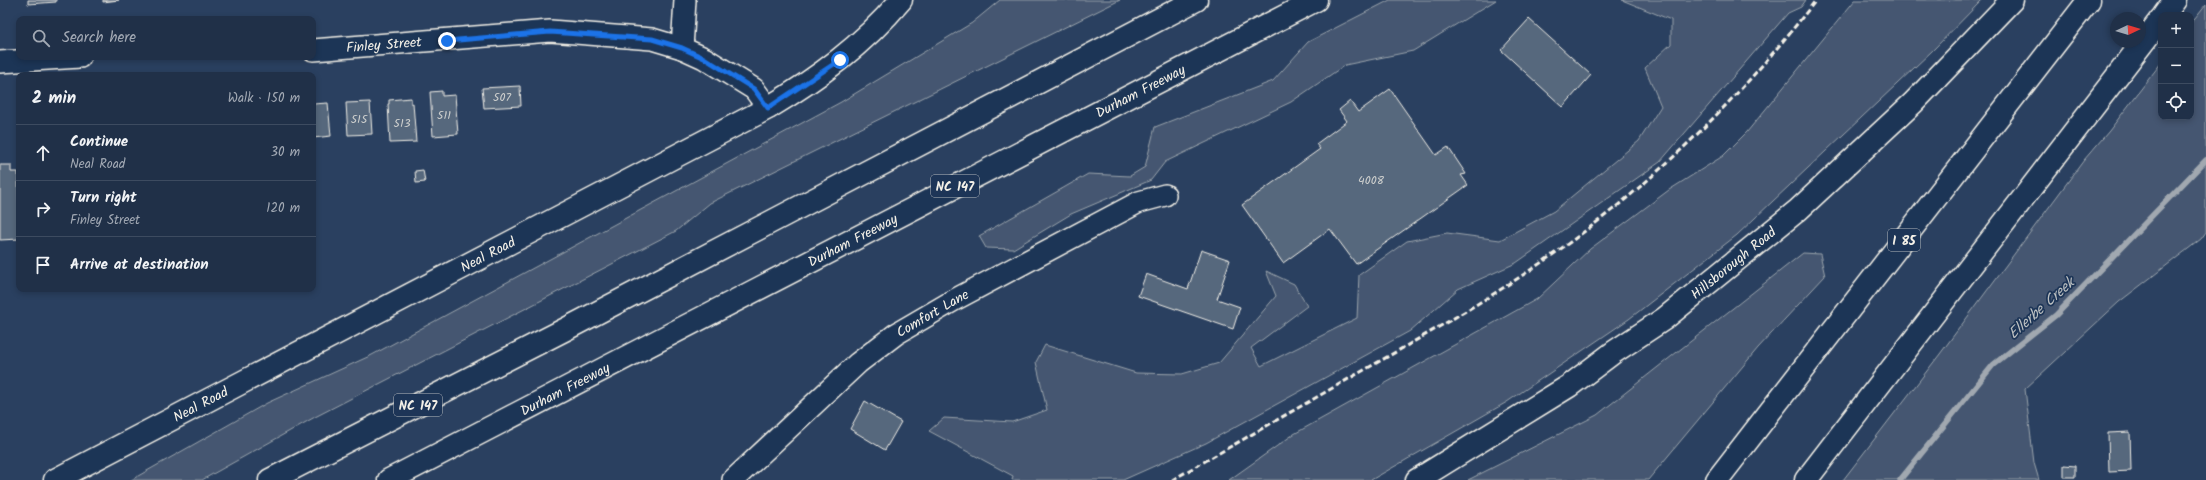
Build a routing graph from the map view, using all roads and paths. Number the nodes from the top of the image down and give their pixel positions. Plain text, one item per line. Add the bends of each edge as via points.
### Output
1 (685, 0) edge
2 (901, 0) edge
3 (1196, 0) edge
4 (1316, 0) edge
5 (2012, 0) edge
6 (2089, 0) edge
7 (2175, 0) edge
8 (2166, 12) edge
9 (2158, 23) edge
10 (682, 48) junction
11 (316, 50) edge
12 (32, 60) edge
13 (0, 62) edge
14 (768, 108) junction
15 (1165, 195) dead end
16 (55, 480) edge
17 (270, 480) edge
18 (389, 480) edge
19 (733, 480) edge
20 (1417, 480) edge
21 (1717, 480) edge
22 (1806, 480) edge

1 - 10 street
2 - 14 main road, Neal Road via 840,60
3 - 17 main road, NC 147 via 573,326
4 - 18 main road, Durham Freeway / NC 147
5 - 20 main road, Hillsborough Road via 1913,104 1798,210 1664,319 1569,386
6 - 21 main road, I 85
7 - 8 main road
9 - 22 main road
10 - 11 street, Finley Street via 645,38 550,32
10 - 14 street, Finley Street via 704,58 754,89
12 - 13 street
14 - 16 main road, Neal Road
15 - 19 street, Comfort Lane via 1139,202 956,299 896,334 858,363

